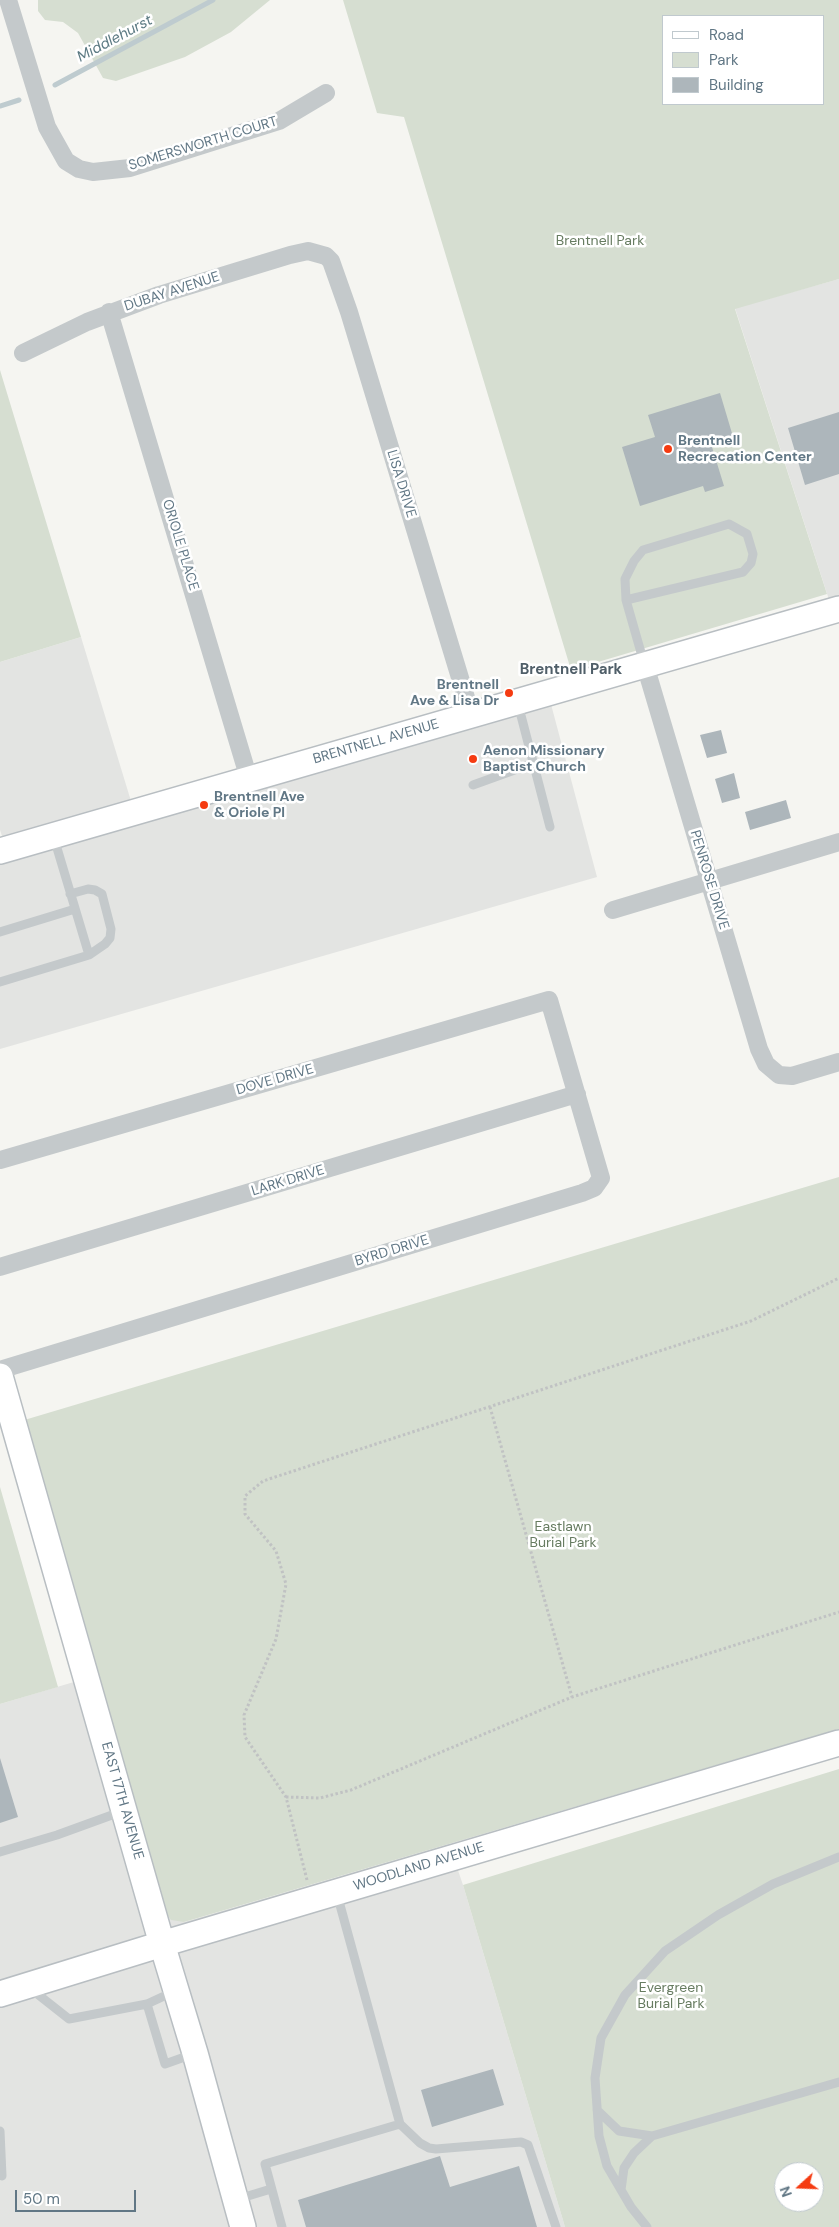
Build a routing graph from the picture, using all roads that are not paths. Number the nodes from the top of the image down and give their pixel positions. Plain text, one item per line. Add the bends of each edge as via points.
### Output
1 (8, 0) edge
2 (326, 93) dead end
3 (326, 256) joint
4 (109, 312) junction
5 (23, 353) dead end
6 (626, 600) junction
7 (839, 609) edge
8 (645, 665) junction
9 (517, 702) junction
10 (471, 714) junction
11 (534, 763) junction
12 (249, 779) junction
13 (473, 784) dead end
14 (550, 826) dead end
15 (53, 836) junction
16 (839, 842) edge
17 (0, 851) edge
18 (709, 881) junction
19 (70, 894) junction
20 (75, 910) junction
21 (613, 910) dead end
22 (0, 932) edge
23 (89, 955) junction
24 (0, 982) edge
25 (549, 1000) joint
26 (839, 1062) edge
27 (577, 1094) junction
28 (0, 1160) edge
29 (0, 1267) edge
30 (0, 1370) edge
31 (0, 1376) edge
32 (839, 1742) edge
33 (124, 1810) junction
34 (0, 1852) edge
35 (839, 1857) edge
36 (336, 1892) junction
37 (162, 1944) junction
38 (27, 1986) junction
39 (176, 1990) junction
40 (0, 1994) edge
41 (147, 2004) junction
42 (195, 2053) junction
43 (839, 2082) edge
44 (597, 2110) junction
45 (400, 2124) junction
46 (0, 2131) edge
47 (652, 2136) junction
48 (2, 2176) dead end
49 (271, 2189) junction
50 (620, 2190) junction
51 (235, 2200) junction
52 (243, 2227) edge
53 (282, 2227) edge
54 (556, 2227) edge
55 (647, 2227) edge

1 - 2 street, SOMERSWORTH COURT via 47,127 66,161 93,172 130,168 279,121
3 - 4 street, DUBAY AVENUE via 308,251 290,255
3 - 10 street, LISA DRIVE via 331,261 349,312
4 - 5 street, DUBAY AVENUE
4 - 12 street, ORIOLE PLACE
6 - 6 lane via 625,578 643,550 729,524 747,534 753,554 752,563 743,572
6 - 8 lane
7 - 8 street, BRENTNELL AVENUE
8 - 9 street, BRENTNELL AVENUE
8 - 18 street, PENROSE DRIVE
9 - 10 street, BRENTNELL AVENUE
9 - 11 lane
10 - 12 street, BRENTNELL AVENUE
11 - 13 lane
11 - 14 lane
12 - 15 street, BRENTNELL AVENUE
15 - 17 street, BRENTNELL AVENUE
15 - 19 lane
16 - 18 street
18 - 21 street
18 - 26 street, PENROSE DRIVE via 766,1064 778,1075 792,1076
19 - 20 lane
19 - 23 lane via 88,890 102,894 111,929 110,938
20 - 22 lane
20 - 23 lane
23 - 24 lane
25 - 27 street, BYRD DRIVE
25 - 28 street, DOVE DRIVE
27 - 29 street, LARK DRIVE
27 - 30 street, BYRD DRIVE via 602,1178 594,1188
31 - 33 street, EAST 17TH AVENUE
32 - 36 street, WOODLAND AVENUE
33 - 34 lane
33 - 37 street, EAST 17TH AVENUE
35 - 44 lane via 773,1884 718,1915 665,1951 625,1995 601,2038 595,2078
36 - 37 street, WOODLAND AVENUE
36 - 45 lane
37 - 38 street, WOODLAND AVENUE
37 - 39 street, EAST 17TH AVENUE
38 - 40 street, WOODLAND AVENUE
38 - 41 lane via 68,2019
39 - 41 lane
39 - 42 street, EAST 17TH AVENUE
41 - 42 lane via 165,2064
42 - 51 street, EAST 17TH AVENUE
43 - 47 lane
44 - 47 lane via 619,2131
44 - 50 lane via 599,2136 607,2166
45 - 49 lane via 270,2161 265,2168
45 - 54 lane via 429,2148 521,2142 528,2145
46 - 48 lane
47 - 50 lane via 634,2152 624,2168
49 - 51 lane
49 - 53 lane
50 - 55 lane
51 - 52 street, EAST 17TH AVENUE

